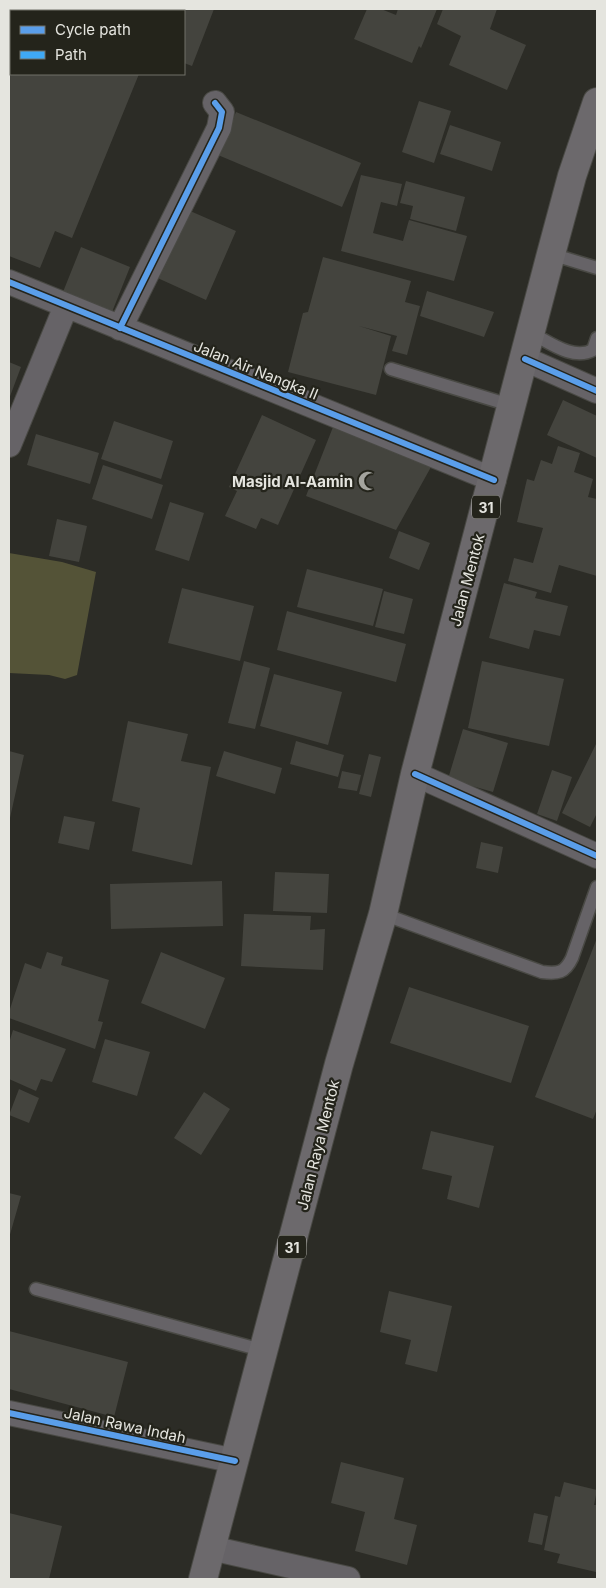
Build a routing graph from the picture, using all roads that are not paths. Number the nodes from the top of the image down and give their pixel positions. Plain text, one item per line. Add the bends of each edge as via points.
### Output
1 (597, 102) edge
2 (215, 103) dead end
3 (551, 254) junction
4 (597, 268) edge
5 (9, 282) edge
6 (66, 306) junction
7 (120, 328) junction
8 (531, 333) junction
9 (597, 338) edge
10 (525, 359) junction
11 (392, 369) dead end
12 (597, 390) edge
13 (513, 406) junction
14 (9, 446) edge
15 (494, 480) junction
16 (416, 774) junction
17 (597, 856) edge
18 (597, 887) edge
19 (383, 914) junction
20 (36, 1289) dead end
21 (265, 1351) junction
22 (9, 1413) edge
23 (235, 1460) junction
24 (211, 1548) junction
25 (283, 1572) edge
26 (203, 1579) edge
27 (348, 1579) edge

1 - 3 highway, Jalan Mentok / 31
2 - 7 street via 222,112 219,128
3 - 4 lane
3 - 8 highway, Jalan Mentok / 31
5 - 6 street, Jalan Air Nangka II
6 - 7 street, Jalan Air Nangka II
6 - 14 street
7 - 15 street, Jalan Air Nangka II
8 - 9 lane via 578,354 593,350
8 - 10 highway, Jalan Mentok / 31
10 - 12 street
10 - 13 highway, Jalan Mentok / 31
11 - 13 lane
13 - 15 highway, Jalan Mentok / 31
15 - 16 highway, Jalan Mentok / 31
16 - 17 street
16 - 19 highway, Jalan Mentok / 31
18 - 19 lane via 572,958 567,968 557,974 542,972
19 - 21 highway, Jalan Raya Mentok / 31 via 339,1064
20 - 21 lane
21 - 23 highway, Jalan Raya Mentok / 31
22 - 23 street, Jalan Rawa Indah
23 - 24 highway, Jalan Raya Mentok / 31
24 - 25 street
24 - 26 highway, Jalan Raya Mentok / 31
25 - 27 street

